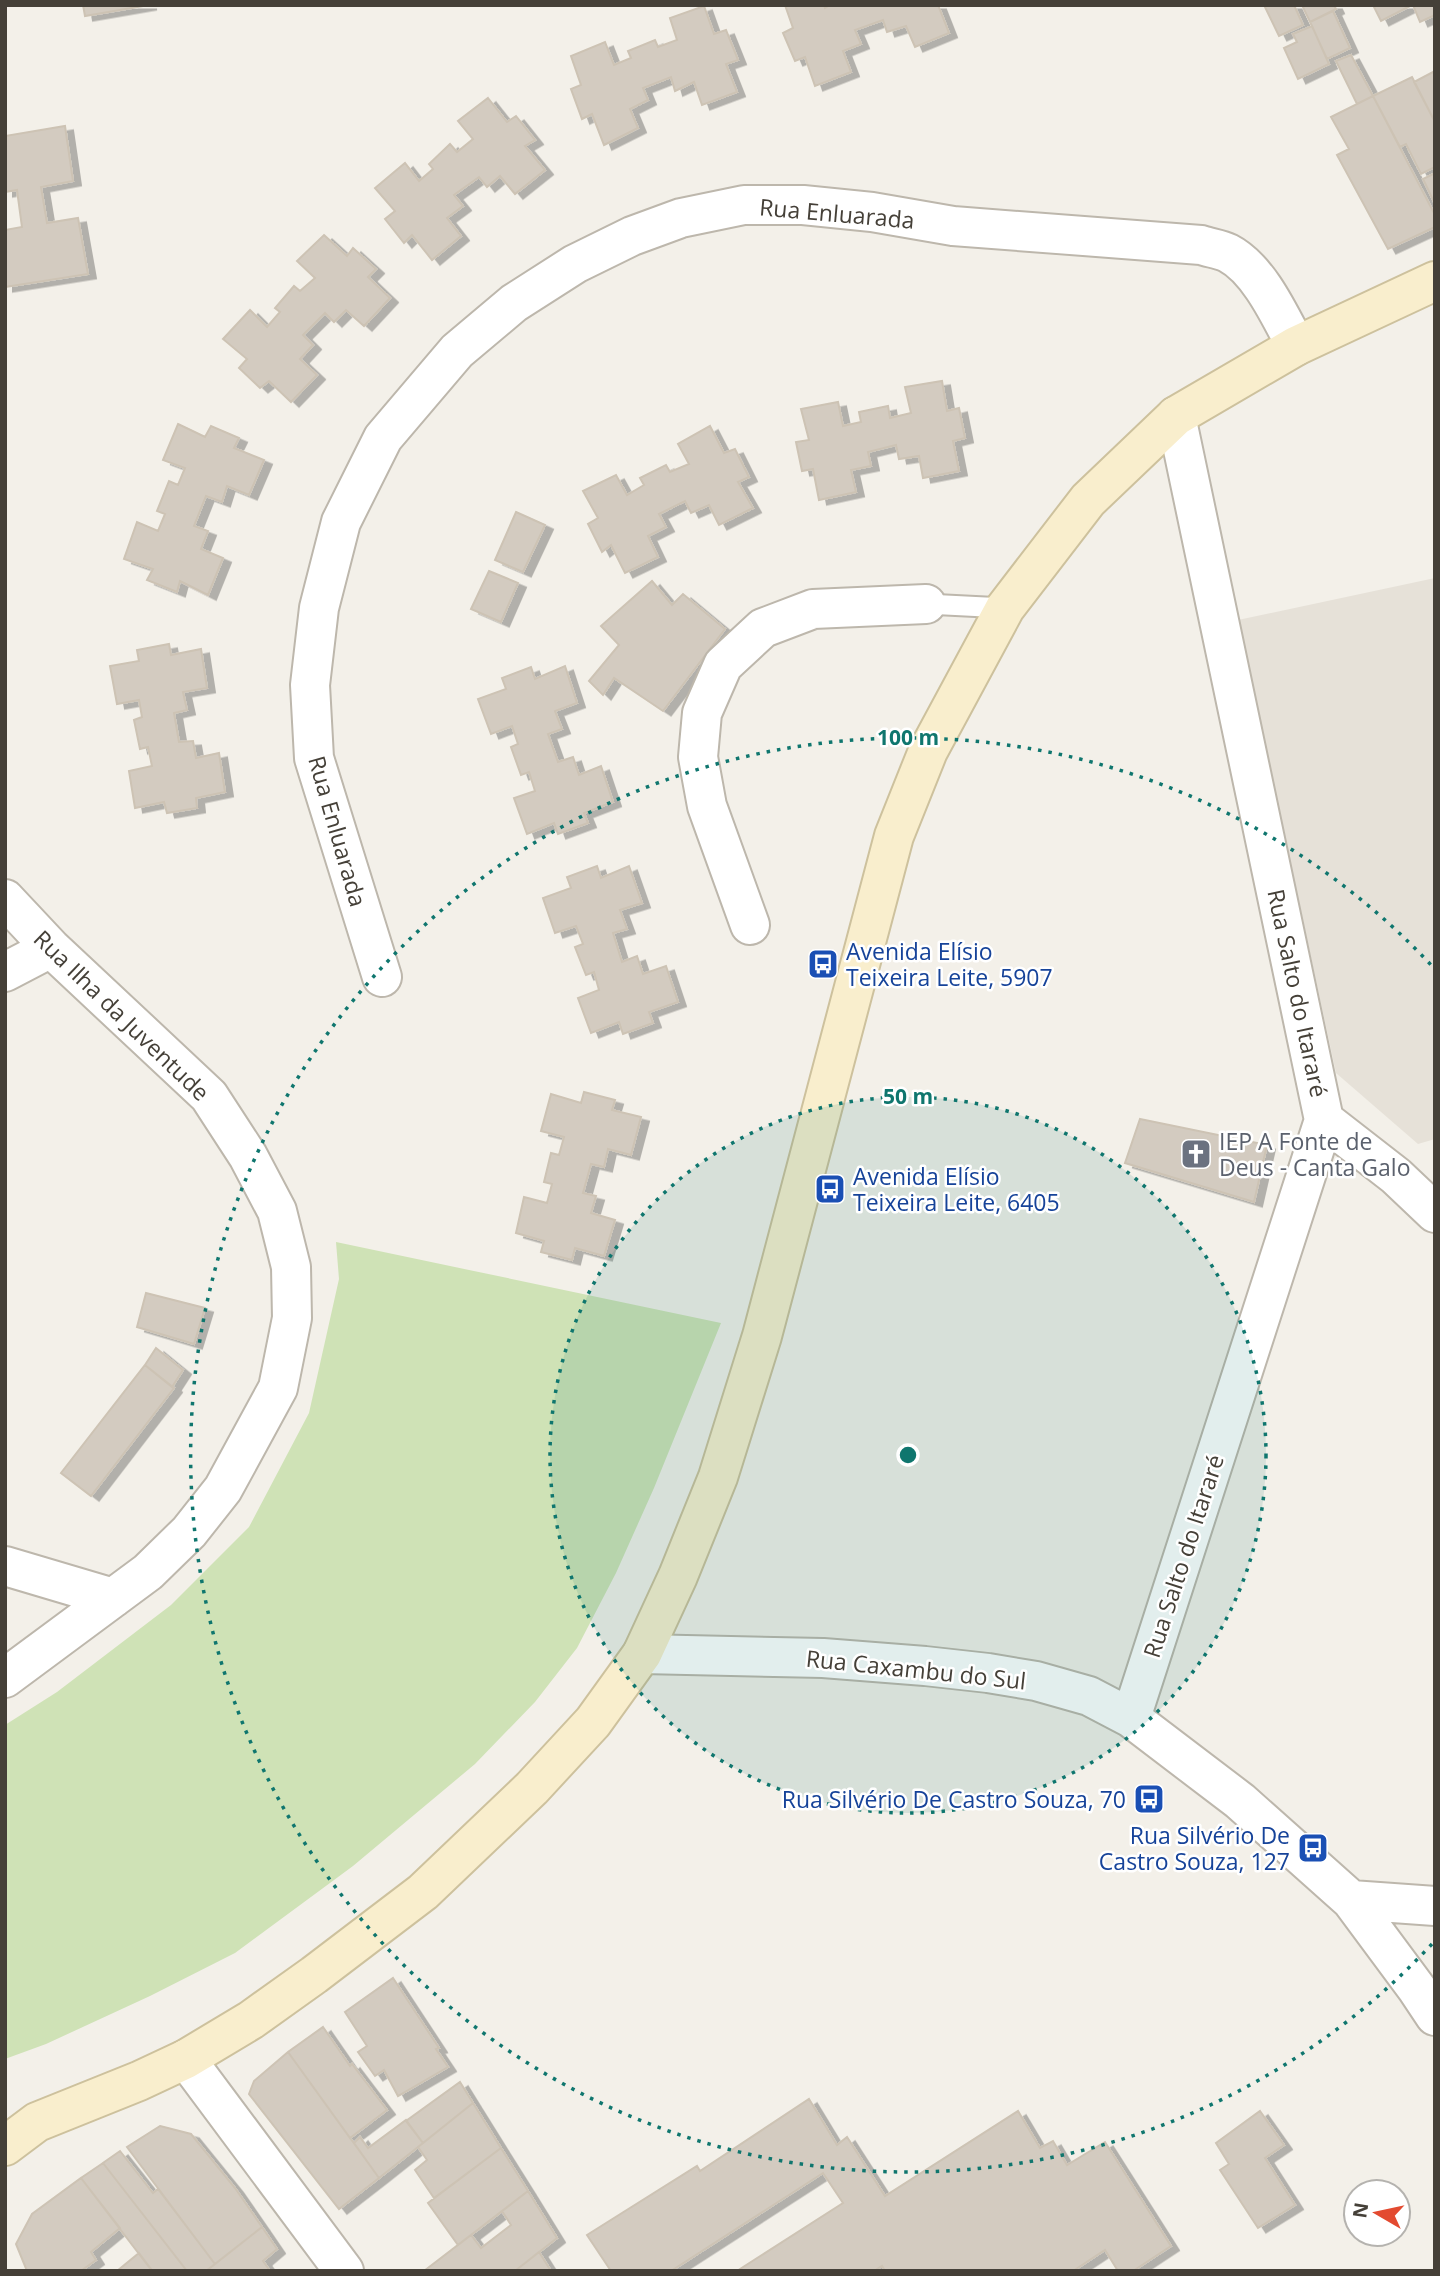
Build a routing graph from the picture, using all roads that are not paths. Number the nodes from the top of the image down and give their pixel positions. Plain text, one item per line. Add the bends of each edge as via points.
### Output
1 (1435, 281) edge
2 (1296, 346) junction
3 (1176, 416) junction
4 (926, 604) joint
5 (1004, 608) junction
6 (5, 899) edge
7 (750, 925) dead end
8 (51, 948) junction
9 (5, 972) edge
10 (382, 977) dead end
11 (1324, 1120) junction
12 (1435, 1213) edge
13 (5, 1566) edge
14 (113, 1598) junction
15 (642, 1654) junction
16 (5, 1678) edge
17 (1131, 1718) junction
18 (1351, 1900) junction
19 (1435, 1906) edge
20 (1435, 2016) edge
21 (186, 2059) junction
22 (21, 2123) edge
23 (5, 2146) edge
24 (344, 2271) edge

1 - 2 main road
2 - 3 main road
2 - 10 street, Rua Enluarada via 1244,264 1201,245 953,226 803,205 744,205 681,218 575,264 514,303 457,351 383,438 341,522 319,608 310,685 314,758
3 - 5 main road via 1088,500
3 - 11 street, Rua Salto do Itararé
4 - 5 lane
4 - 7 street via 813,609 763,628 723,666 702,713 698,757 707,806
5 - 15 main road via 928,751 894,836 762,1336 718,1478
6 - 8 street, Rua Ilha da Juventude
8 - 9 street
8 - 14 street, Rua Ilha da Juventude via 209,1096 277,1211 291,1267 292,1318 278,1388 250,1442 223,1489 189,1532
11 - 12 street via 1396,1175
11 - 17 street, Rua Salto do Itararé
13 - 14 street
14 - 16 street, Rua Ilha da Juventude
15 - 17 street, Rua Caxambu do Sul via 823,1658 988,1673 1089,1696
15 - 21 main road via 593,1722 423,1892 251,2020
17 - 18 street, Rua Caxambu do Sul via 1240,1801
18 - 19 street
18 - 20 street, Rua Caxambu do Sul
21 - 22 main road via 139,2081
21 - 24 street
22 - 23 main road

